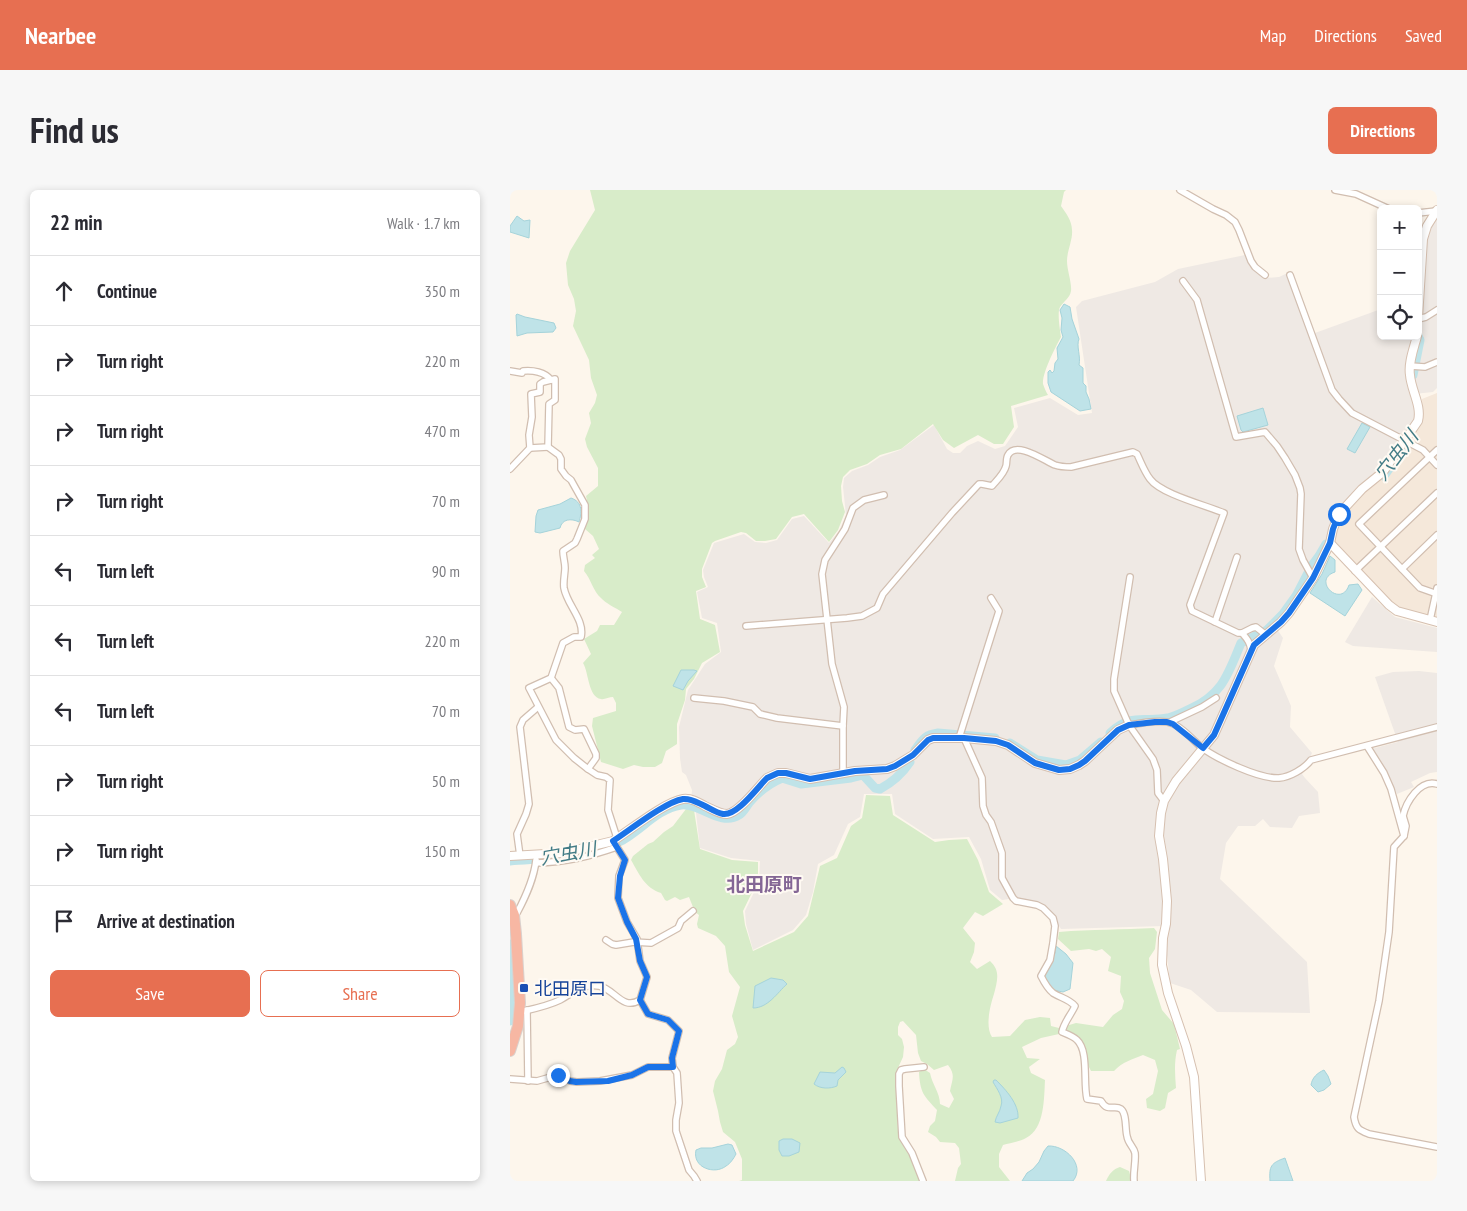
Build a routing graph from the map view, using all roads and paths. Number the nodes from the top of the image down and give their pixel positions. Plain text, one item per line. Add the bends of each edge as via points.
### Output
1 (1180, 190) edge
2 (1335, 190) edge
3 (1380, 205) edge
4 (1436, 210) edge
5 (1422, 212) edge
6 (1265, 275) dead end
7 (1290, 275) dead end
8 (1183, 281) dead end
9 (1419, 295) edge
10 (1437, 310) edge
11 (1422, 318) edge
12 (1416, 340) edge
13 (1437, 362) edge
14 (1410, 366) junction
15 (510, 371) edge
16 (551, 380) junction
17 (1404, 440) junction
18 (548, 447) junction
19 (530, 448) junction
20 (1437, 450) edge
21 (1430, 457) junction
22 (1437, 465) edge
23 (510, 469) edge
24 (1437, 493) edge
25 (884, 495) dead end
26 (1437, 535) edge
27 (1330, 543) junction
28 (1381, 546) junction
29 (1237, 557) dead end
30 (1402, 569) junction
31 (1355, 571) junction
32 (1130, 577) dead end
33 (1313, 578) junction
34 (1436, 592) edge
35 (991, 598) dead end
36 (828, 619) junction
37 (1433, 621) edge
38 (1215, 622) junction
39 (746, 626) dead end
40 (1242, 633) junction
41 (1266, 635) junction
42 (1251, 650) junction
43 (551, 678) junction
44 (694, 698) dead end
45 (1216, 698) dead end
46 (538, 707) junction
47 (1170, 722) junction
48 (1129, 725) junction
49 (843, 726) junction
50 (1437, 727) edge
51 (962, 738) junction
52 (1367, 746) junction
53 (1203, 748) junction
54 (588, 769) junction
55 (843, 773) junction
56 (1437, 784) edge
57 (1164, 801) junction
58 (1404, 836) junction
59 (616, 842) junction
60 (510, 856) edge
61 (520, 856) junction
62 (536, 859) junction
63 (512, 910) edge
64 (693, 911) dead end
65 (514, 934) edge
66 (606, 940) dead end
67 (637, 942) junction
68 (640, 1000) junction
69 (523, 1011) junction
70 (510, 1051) edge
71 (924, 1066) dead end
72 (673, 1067) junction
73 (510, 1079) edge
74 (528, 1081) junction
75 (1437, 1147) edge
76 (697, 1181) edge
77 (923, 1181) edge
78 (1134, 1181) edge
79 (1201, 1181) edge

1 - 6 street via 1235,222 1251,262
2 - 3 street via 1356,194
4 - 5 street
4 - 9 street via 1423,239
7 - 17 street via 1332,390 1352,413
8 - 33 street via 1197,300 1236,437 1265,432 1298,483 1301,494 1299,549
10 - 11 street
12 - 14 street
13 - 14 street via 1425,367
14 - 17 street via 1419,416
15 - 16 street via 536,371
16 - 18 street via 555,380 555,400 549,404
16 - 19 street via 540,384 540,392 531,394
17 - 21 street
17 - 27 street via 1383,472 1339,514
18 - 19 street
18 - 43 street via 561,458 561,469 585,505 585,519 577,539 563,552 564,589 580,622 582,634 563,643
19 - 23 street
20 - 21 street
21 - 22 street
21 - 28 street via 1359,524
24 - 28 street
25 - 36 street via 864,500 853,508 845,529 825,560 822,574
26 - 30 street
27 - 31 street
27 - 33 street
28 - 30 street
28 - 31 street
29 - 38 street
30 - 34 street via 1420,588
31 - 37 street via 1397,611
32 - 48 street via 1114,679 1114,691
33 - 41 street via 1289,613
34 - 37 street
35 - 51 street via 999,611
36 - 38 street via 862,616 877,608 883,594 958,506 979,484 992,486 1007,465 1007,456 1014,450 1026,451 1063,467 1133,452 1156,485 1224,513 1190,605 1192,611
36 - 39 street
36 - 49 street via 832,664 844,707
38 - 40 street
40 - 41 street via 1256,627
40 - 42 street
41 - 42 street
42 - 53 street via 1214,735
43 - 46 street via 529,688
43 - 54 street via 559,688 570,727 584,729 596,754
44 - 49 street via 724,700 753,707 760,714 777,718
45 - 47 street
46 - 54 street via 556,740
46 - 61 street via 520,727 529,804 517,834
47 - 48 street
47 - 53 street
48 - 51 street via 1118,730 1079,765 1063,770 1035,763 996,741
48 - 57 street via 1153,759 1158,793
49 - 55 street
50 - 52 street
51 - 55 street via 928,740 913,755 887,769
51 - 78 street via 982,778 983,806 1002,853 1002,878 1016,901 1043,908 1053,918 1055,926 1050,960 1041,976 1053,993 1075,1006 1062,1032 1077,1040 1082,1047 1087,1099 1101,1102 1108,1108 1119,1108 1125,1116 1127,1138 1135,1154
52 - 53 street via 1311,760 1302,769 1280,778 1240,768
52 - 58 street via 1391,788
53 - 57 street
54 - 59 street via 610,780 608,810
55 - 59 street via 810,779 786,773 771,776 729,814 693,800 675,801 646,818
56 - 58 street via 1424,785 1409,800 1402,816 1406,826
57 - 79 street via 1159,836 1167,901 1162,966 1194,1077
58 - 75 street via 1394,847 1389,932 1354,1117 1360,1131
59 - 62 street
59 - 67 street via 625,860 620,876 619,902
60 - 61 street
61 - 62 street
62 - 63 street via 529,890 517,913
63 - 65 highway
64 - 67 street via 680,921 678,928 651,943
65 - 69 highway
66 - 67 street via 616,945
67 - 68 street via 647,977
68 - 69 street via 628,1003 598,986 577,989 560,1000
68 - 72 street via 648,1014 668,1020 679,1031
69 - 70 highway
69 - 74 street
71 - 77 street via 905,1068 899,1074 902,1137
72 - 74 street via 648,1067 608,1081 576,1082 558,1075
72 - 76 street via 677,1073 679,1103 676,1131 689,1170
73 - 74 street

